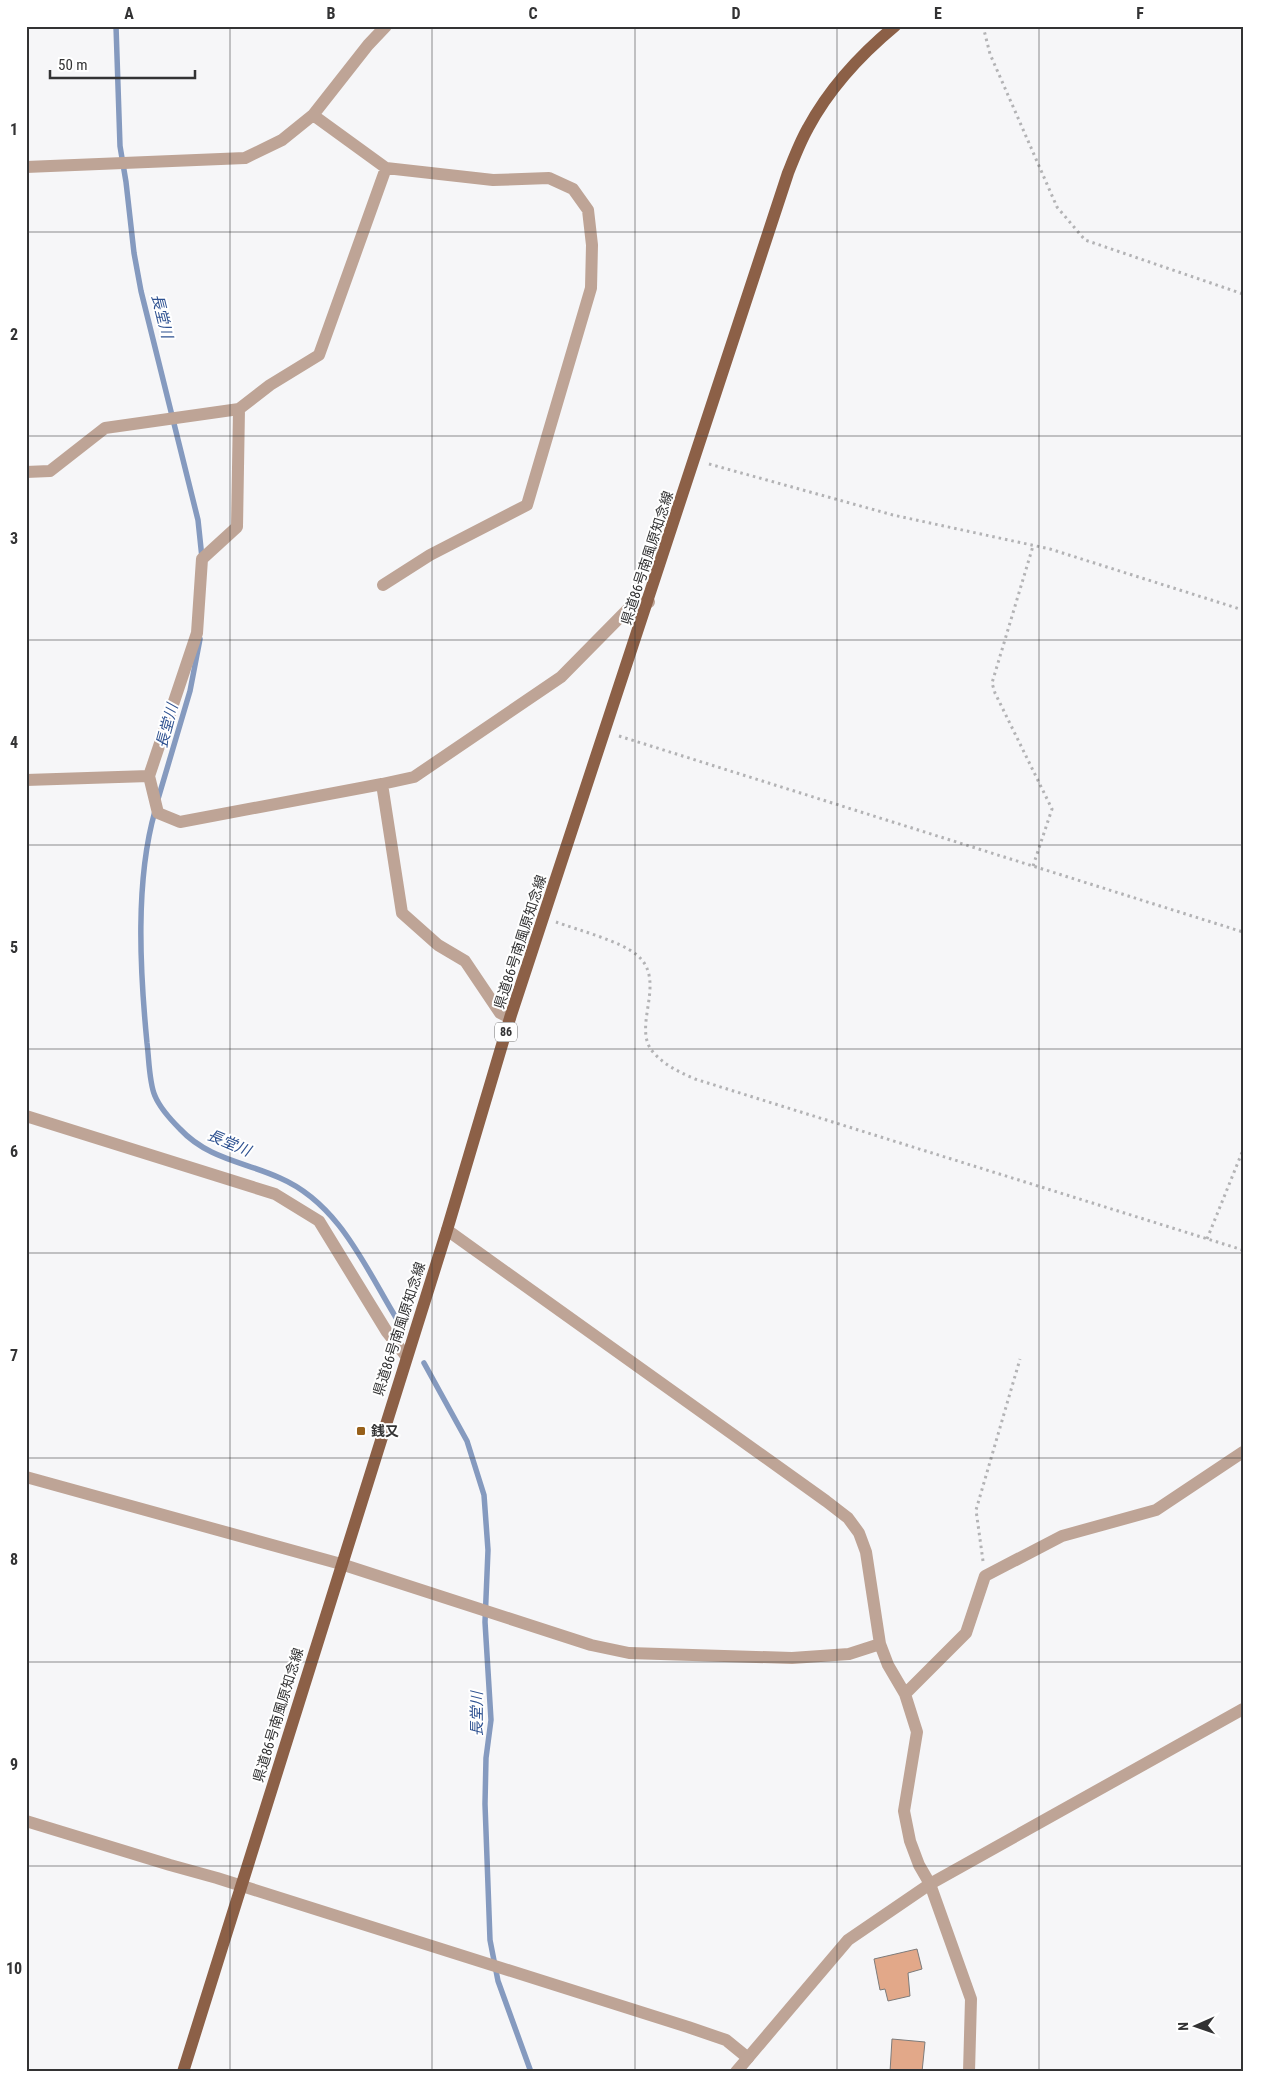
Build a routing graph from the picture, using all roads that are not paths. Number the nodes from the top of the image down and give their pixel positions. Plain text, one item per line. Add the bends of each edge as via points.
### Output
1 (386, 26) edge
2 (895, 26) edge
3 (313, 115) junction
4 (26, 167) edge
5 (386, 168) junction
6 (239, 409) junction
7 (26, 472) edge
8 (383, 585) dead end
9 (649, 602) junction
10 (149, 776) junction
11 (26, 780) edge
12 (382, 784) junction
13 (510, 1018) junction
14 (26, 1116) edge
15 (447, 1230) junction
16 (406, 1356) junction
17 (1243, 1452) edge
18 (26, 1477) edge
19 (341, 1564) junction
20 (880, 1644) junction
21 (905, 1694) junction
22 (1243, 1709) edge
23 (26, 1820) edge
24 (930, 1884) junction
25 (240, 1885) junction
26 (748, 2058) junction
27 (183, 2072) edge
28 (736, 2072) edge
29 (970, 2072) edge

1 - 3 street
2 - 9 main road, 県道86号南風原知念線 / 86 via 844,74 807,129 788,174
3 - 4 street via 282,140 245,158
3 - 5 street
5 - 6 street via 319,355 270,385
5 - 8 street via 492,180 549,178 573,188 588,210 592,245 591,288 527,506 430,555
6 - 7 street via 105,428 50,471
6 - 10 street via 237,527 202,559 197,633
9 - 12 street via 634,603 561,677 414,776
9 - 13 main road, 県道86号南風原知念線 / 86
10 - 11 street
10 - 12 street via 158,813 180,822
12 - 13 street via 402,913 438,945 465,961 500,1013
13 - 15 main road, 県道86号南風原知念線 / 86
14 - 16 street via 275,1194 318,1221 386,1332
15 - 16 main road, 県道86号南風原知念線 / 86
15 - 20 street via 848,1518 859,1533 866,1552
16 - 19 main road, 県道86号南風原知念線 / 86
17 - 21 street via 1156,1510 1062,1536 985,1576 966,1633
18 - 19 street
19 - 20 street via 591,1645 629,1653 792,1658 849,1654
19 - 25 main road, 県道86号南風原知念線 / 86
20 - 21 street
21 - 24 street via 917,1732 904,1811 910,1841
22 - 24 street
23 - 25 street
24 - 26 street via 848,1940
24 - 29 street via 971,1999
25 - 26 street via 688,2027 726,2040
25 - 27 main road, 県道86号南風原知念線 / 86
26 - 28 street

